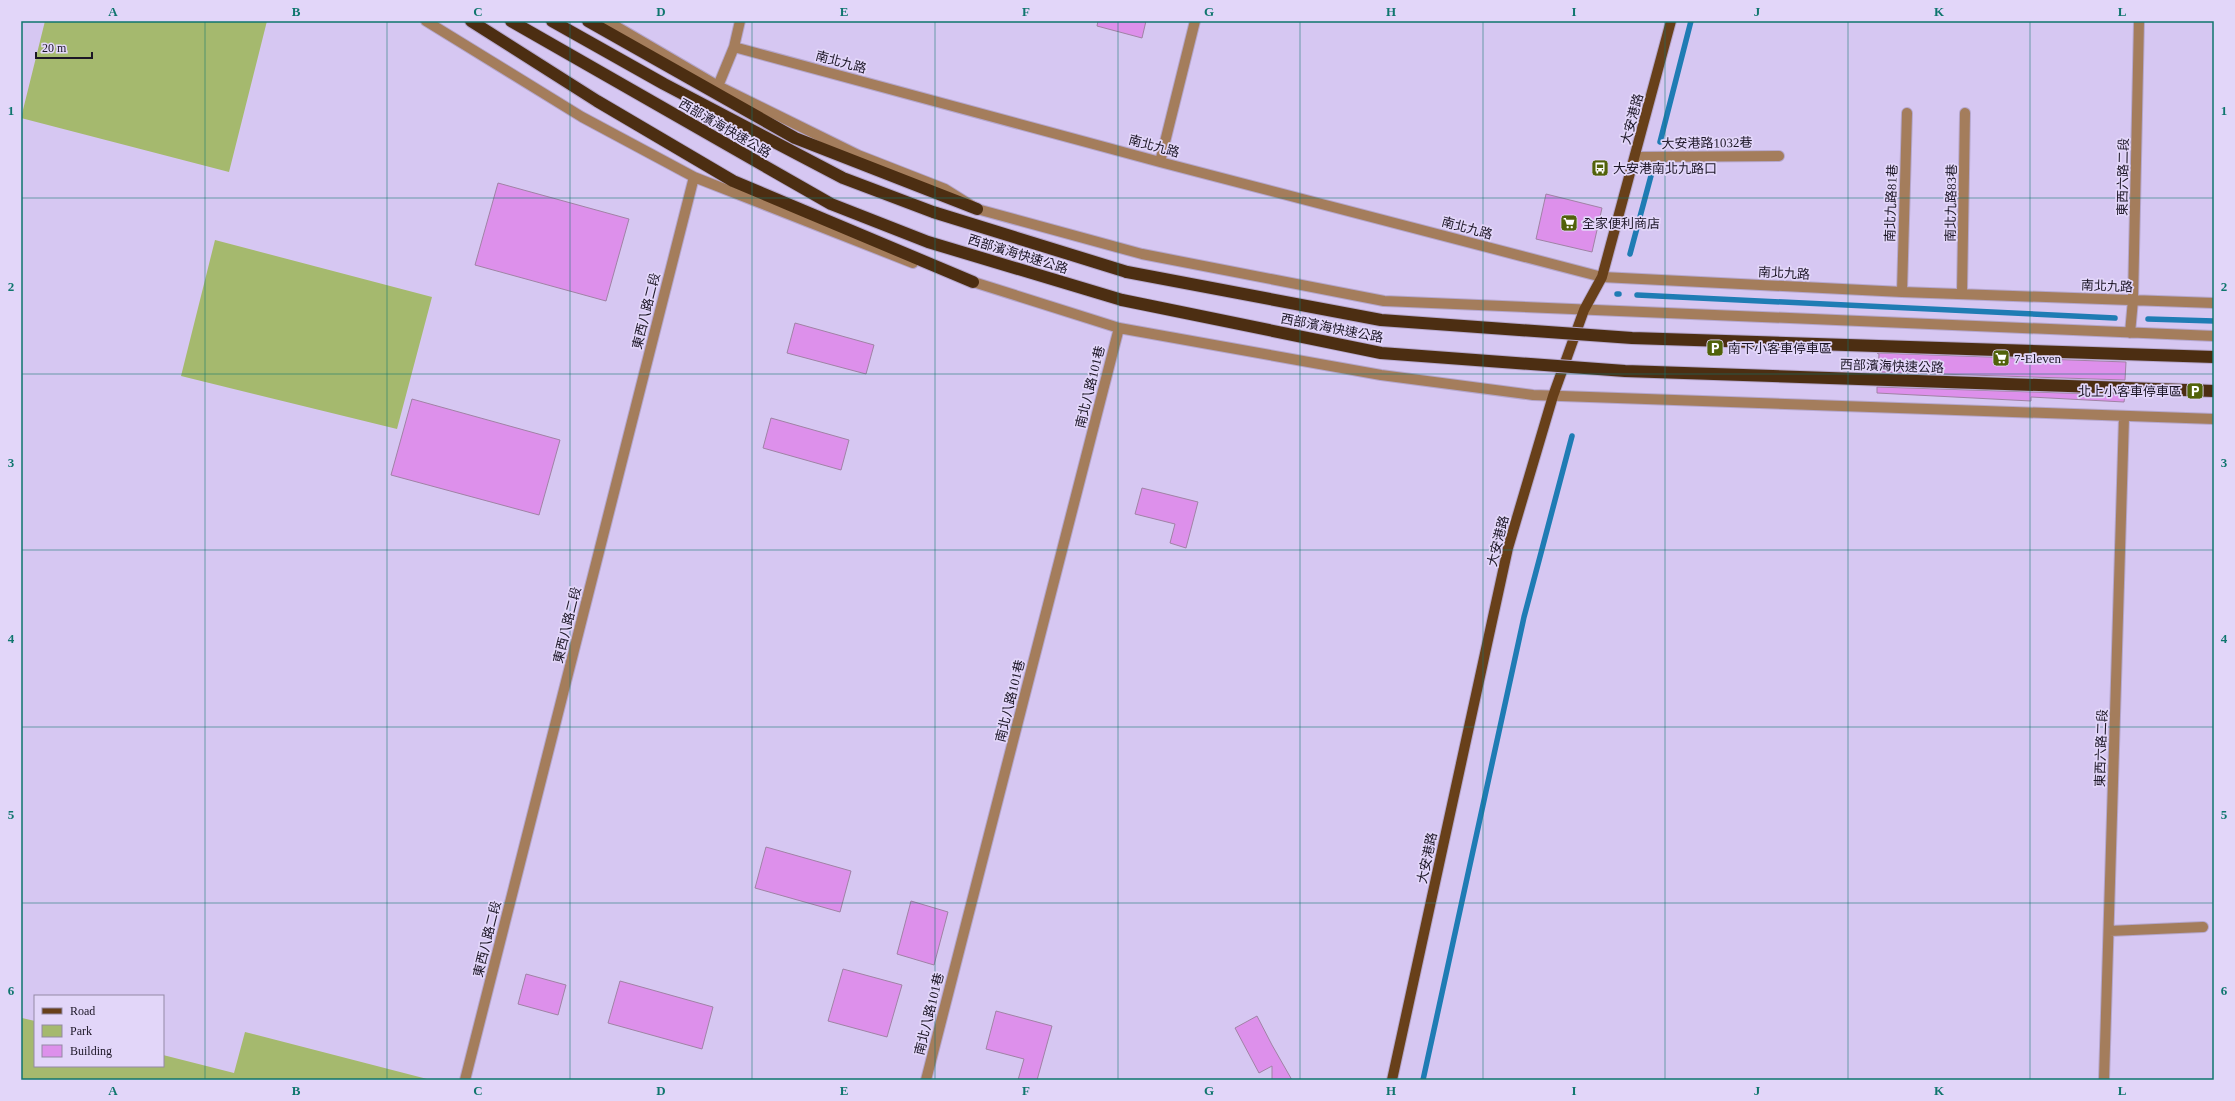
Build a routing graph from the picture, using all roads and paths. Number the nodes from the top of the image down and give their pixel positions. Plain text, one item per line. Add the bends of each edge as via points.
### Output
1 (426, 21) edge
2 (472, 21) edge
3 (511, 21) edge
4 (552, 21) edge
5 (588, 21) edge
6 (607, 21) edge
7 (740, 21) edge
8 (1195, 21) edge
9 (1671, 21) edge
10 (2139, 21) edge
11 (734, 47) junction
12 (718, 86) junction
13 (1965, 113) dead end
14 (1907, 114) dead end
15 (1779, 156) dead end
16 (1636, 157) junction
17 (1160, 162) junction
18 (694, 177) junction
19 (977, 208) junction
20 (1602, 277) junction
21 (973, 282) junction
22 (1902, 292) junction
23 (1962, 293) junction
24 (2133, 300) junction
25 (2214, 303) edge
26 (1584, 310) junction
27 (1119, 328) junction
28 (2130, 333) junction
29 (2214, 336) edge
30 (2214, 358) edge
31 (2214, 391) edge
32 (1553, 396) junction
33 (2124, 417) junction
34 (2214, 419) edge
35 (2203, 926) dead end
36 (2109, 931) junction
37 (465, 1080) edge
38 (926, 1080) edge
39 (1392, 1080) edge
40 (2104, 1080) edge

1 - 18 street via 582,117
2 - 21 highway via 597,101 733,181
3 - 31 highway, 西部濱海快速公路, bridge via 831,204 928,242 1122,300 1381,353 1625,371
4 - 30 highway, 西部濱海快速公路, bridge via 843,178 933,212 1127,272 1381,320 1632,338
5 - 19 highway via 795,138
6 - 12 street
7 - 11 street
8 - 17 street
9 - 16 main road, 大安港路
10 - 24 street, 東西六路二段
11 - 12 street
11 - 17 street, 南北九路
12 - 19 street via 858,155 945,189
13 - 23 street, 南北九路83巷
14 - 22 street, 南北九路81巷
15 - 16 street, 大安港路1032巷
16 - 20 main road, 大安港路
17 - 20 street, 南北九路
18 - 21 street via 924,267
18 - 37 street, 東西八路二段
19 - 26 street via 1142,254 1384,301
20 - 22 street, 南北九路
20 - 26 main road, 大安港路
21 - 27 street
22 - 23 street, 南北九路
23 - 24 street, 南北九路
24 - 25 street, 南北九路
24 - 28 street, 東西六路二段
26 - 28 street
26 - 32 main road, 大安港路
27 - 32 street via 1381,375
27 - 38 street, 南北八路101巷
28 - 29 street
32 - 33 street
32 - 39 main road, 大安港路 via 1508,548
33 - 34 street
33 - 36 street, 東西六路二段
35 - 36 street
36 - 40 street, 東西六路二段

